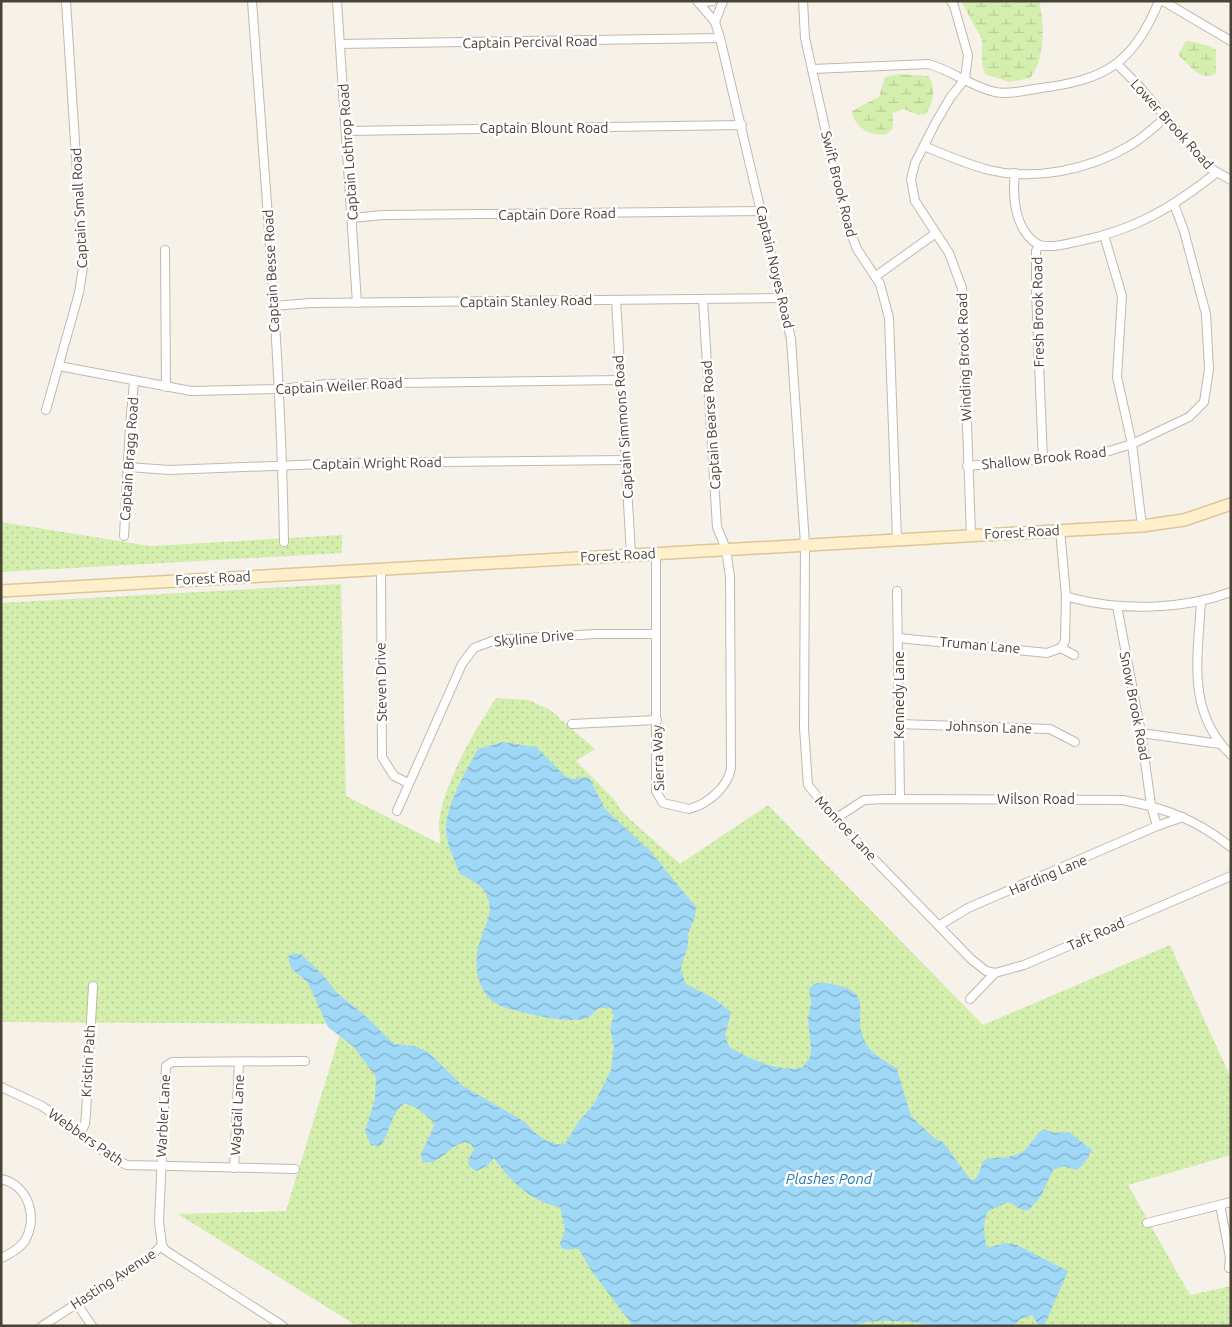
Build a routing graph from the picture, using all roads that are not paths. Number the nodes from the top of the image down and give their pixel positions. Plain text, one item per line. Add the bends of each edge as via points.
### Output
1 (66, 1) edge
2 (252, 1) edge
3 (337, 1) edge
4 (712, 1) edge
5 (723, 1) edge
6 (804, 1) edge
7 (950, 1) edge
8 (1159, 1) edge
9 (1164, 1) edge
10 (698, 2) edge
11 (714, 22) junction
12 (1231, 32) edge
13 (1223, 36) junction
14 (720, 38) junction
15 (1231, 41) edge
16 (340, 44) junction
17 (1116, 64) junction
18 (813, 69) junction
19 (965, 79) junction
20 (1165, 118) junction
21 (742, 125) junction
22 (346, 131) junction
23 (924, 146) junction
24 (1015, 173) junction
25 (1216, 173) junction
26 (1231, 180) edge
27 (1174, 204) junction
28 (762, 212) junction
29 (352, 218) junction
30 (936, 233) junction
31 (1104, 235) junction
32 (1039, 245) junction
33 (165, 250) dead end
34 (876, 276) junction
35 (781, 298) junction
36 (616, 300) junction
37 (703, 300) junction
38 (357, 304) junction
39 (272, 306) junction
40 (59, 366) junction
41 (621, 380) junction
42 (134, 382) junction
43 (166, 387) junction
44 (280, 389) junction
45 (46, 410) dead end
46 (1132, 444) junction
47 (626, 460) junction
48 (1043, 460) junction
49 (283, 464) junction
50 (967, 466) junction
51 (128, 467) junction
52 (1231, 504) edge
53 (1142, 526) junction
54 (1060, 530) junction
55 (971, 534) junction
56 (124, 536) dead end
57 (897, 539) junction
58 (284, 542) dead end
59 (805, 544) junction
60 (726, 549) junction
61 (656, 553) junction
62 (631, 554) junction
63 (381, 569) junction
64 (1, 591) edge
65 (897, 591) dead end
66 (1231, 592) edge
67 (1066, 596) junction
68 (1201, 601) junction
69 (1117, 606) junction
70 (656, 634) junction
71 (899, 638) junction
72 (1061, 648) junction
73 (1074, 655) dead end
74 (657, 720) junction
75 (572, 724) dead end
76 (899, 724) junction
77 (1142, 733) junction
78 (1075, 742) dead end
79 (1220, 744) junction
80 (1231, 755) edge
81 (408, 783) junction
82 (900, 798) junction
83 (1151, 805) junction
84 (397, 811) dead end
85 (1184, 817) junction
86 (835, 819) junction
87 (1157, 826) junction
88 (1231, 847) edge
89 (1231, 876) edge
90 (940, 925) junction
91 (995, 973) junction
92 (93, 986) dead end
93 (970, 999) dead end
94 (306, 1061) dead end
95 (240, 1062) junction
96 (1, 1087) edge
97 (80, 1134) junction
98 (160, 1168) junction
99 (234, 1168) junction
100 (295, 1169) dead end
101 (1, 1179) edge
102 (1231, 1202) edge
103 (1220, 1205) junction
104 (1147, 1223) dead end
105 (162, 1246) junction
106 (1, 1258) edge
107 (1229, 1268) dead end
108 (77, 1304) junction
109 (42, 1326) edge
110 (92, 1326) edge
111 (282, 1326) edge

1 - 40 street, Captain Small Road via 83,267
2 - 39 street, Captain Besse Road
3 - 16 street, Captain Lothrop Road
4 - 10 street
5 - 11 street
6 - 18 street, Swift Brook Road via 805,38
7 - 19 street via 968,55
8 - 17 street via 1143,34
9 - 13 street
10 - 11 street, Captain Noyes Road
11 - 14 street, Captain Noyes Road
12 - 13 street
13 - 15 street
14 - 16 street, Captain Percival Road
14 - 21 street, Captain Noyes Road
16 - 22 street, Captain Lothrop Road
17 - 19 street via 1091,79 1010,92 995,92
17 - 20 street, Lower Brook Road
18 - 19 street via 928,64
18 - 34 street, Swift Brook Road via 845,218 858,249
19 - 23 street, Winding Brook Road via 950,98
20 - 24 street via 1128,147 1084,166 1052,172
20 - 25 street, Lower Brook Road
21 - 22 street, Captain Blount Road
21 - 28 street, Captain Noyes Road
22 - 29 street, Captain Lothrop Road
23 - 24 street via 977,166
23 - 30 street, Winding Brook Road via 915,163 912,187 920,210
24 - 32 street, Fresh Brook Road via 1013,196 1018,215 1025,232
25 - 26 street, Lower Brook Road
25 - 27 street
27 - 31 street via 1138,224
27 - 46 street, Shallow Brook Road via 1206,314 1208,389 1204,402 1193,414
28 - 29 street, Captain Dore Road via 383,215
28 - 35 street, Captain Noyes Road
29 - 38 street, Captain Lothrop Road
30 - 34 street
30 - 50 street, Winding Brook Road via 955,266 962,288
31 - 32 street via 1062,245
31 - 46 street via 1122,296 1116,365
32 - 48 street, Fresh Brook Road via 1036,252 1036,290
33 - 43 street
34 - 57 street, Swift Brook Road via 889,318
35 - 37 street, Captain Stanley Road
35 - 59 street, Captain Noyes Road via 791,339
36 - 37 street, Captain Stanley Road
36 - 38 street, Captain Stanley Road
36 - 41 street, Captain Simmons Road
37 - 60 street, Captain Bearse Road via 717,527
38 - 39 street, Captain Stanley Road
39 - 44 street, Captain Besse Road
40 - 42 street, Captain Weiler Road
40 - 45 street, Captain Small Road
41 - 44 street, Captain Weiler Road via 326,384
41 - 47 street, Captain Simmons Road
42 - 43 street, Captain Weiler Road
42 - 51 street, Captain Bragg Road
43 - 44 street, Captain Weiler Road via 191,391
44 - 49 street, Captain Besse Road
46 - 48 street, Shallow Brook Road via 1092,454
46 - 53 street
47 - 49 street, Captain Wright Road
47 - 62 street, Captain Simmons Road
48 - 50 street, Shallow Brook Road
49 - 51 street, Captain Wright Road via 169,470
49 - 58 street, Captain Besse Road
50 - 55 street, Winding Brook Road
51 - 56 street, Captain Bragg Road
52 - 53 main road, Forest Road via 1184,520
53 - 54 main road, Forest Road
54 - 55 main road, Forest Road
54 - 67 street
55 - 57 main road, Forest Road
57 - 59 main road, Forest Road
59 - 60 main road, Forest Road
59 - 86 street, Monroe Lane via 806,776 812,793
60 - 61 main road, Forest Road
60 - 74 street, Sierra Way via 730,577 731,768 726,783 695,808 668,806 660,799 656,780
61 - 62 main road, Forest Road
61 - 70 street, Sierra Way
62 - 63 main road, Forest Road
63 - 64 main road, Forest Road
63 - 81 street, Steven Drive via 382,757 394,776
65 - 71 street, Kennedy Lane
66 - 68 street
67 - 69 street
67 - 72 street via 1065,641
68 - 69 street
68 - 79 street via 1199,700 1209,729
69 - 77 street, Snow Brook Road
70 - 74 street, Sierra Way
70 - 81 street, Skyline Drive via 495,640 474,648 462,664
71 - 72 street, Truman Lane via 1048,653
71 - 76 street, Kennedy Lane
72 - 73 street
74 - 75 street
76 - 78 street, Johnson Lane via 1050,729
76 - 82 street, Kennedy Lane
77 - 79 street
77 - 83 street, Snow Brook Road
79 - 80 street
81 - 84 street, Skyline Drive
82 - 83 street, Wilson Road via 1115,800
82 - 86 street, Wilson Road via 864,800
83 - 85 street, Wilson Road
83 - 87 street
85 - 87 street, Harding Lane
85 - 88 street, Wilson Road via 1205,827
86 - 90 street, Monroe Lane
87 - 90 street, Harding Lane via 968,908
89 - 91 street, Taft Road via 1024,965
90 - 91 street, Monroe Lane via 982,968
91 - 93 street
92 - 97 street, Kristin Path via 86,1113
94 - 95 street, Warbler Lane
95 - 98 street, Warbler Lane via 172,1062 166,1066
95 - 99 street, Wagtail Lane
96 - 97 street, Webbers Path via 42,1106
97 - 98 street, Webbers Path via 121,1163
98 - 99 street, Webbers Path
98 - 105 street, Warbler Lane
99 - 100 street, Webbers Path
101 - 106 street via 22,1191 32,1214 24,1242
102 - 103 street
103 - 104 street
103 - 107 street via 1230,1257
105 - 108 street, Hasting Avenue
105 - 111 street, Hasting Avenue
108 - 109 street, Hasting Avenue
108 - 110 street

